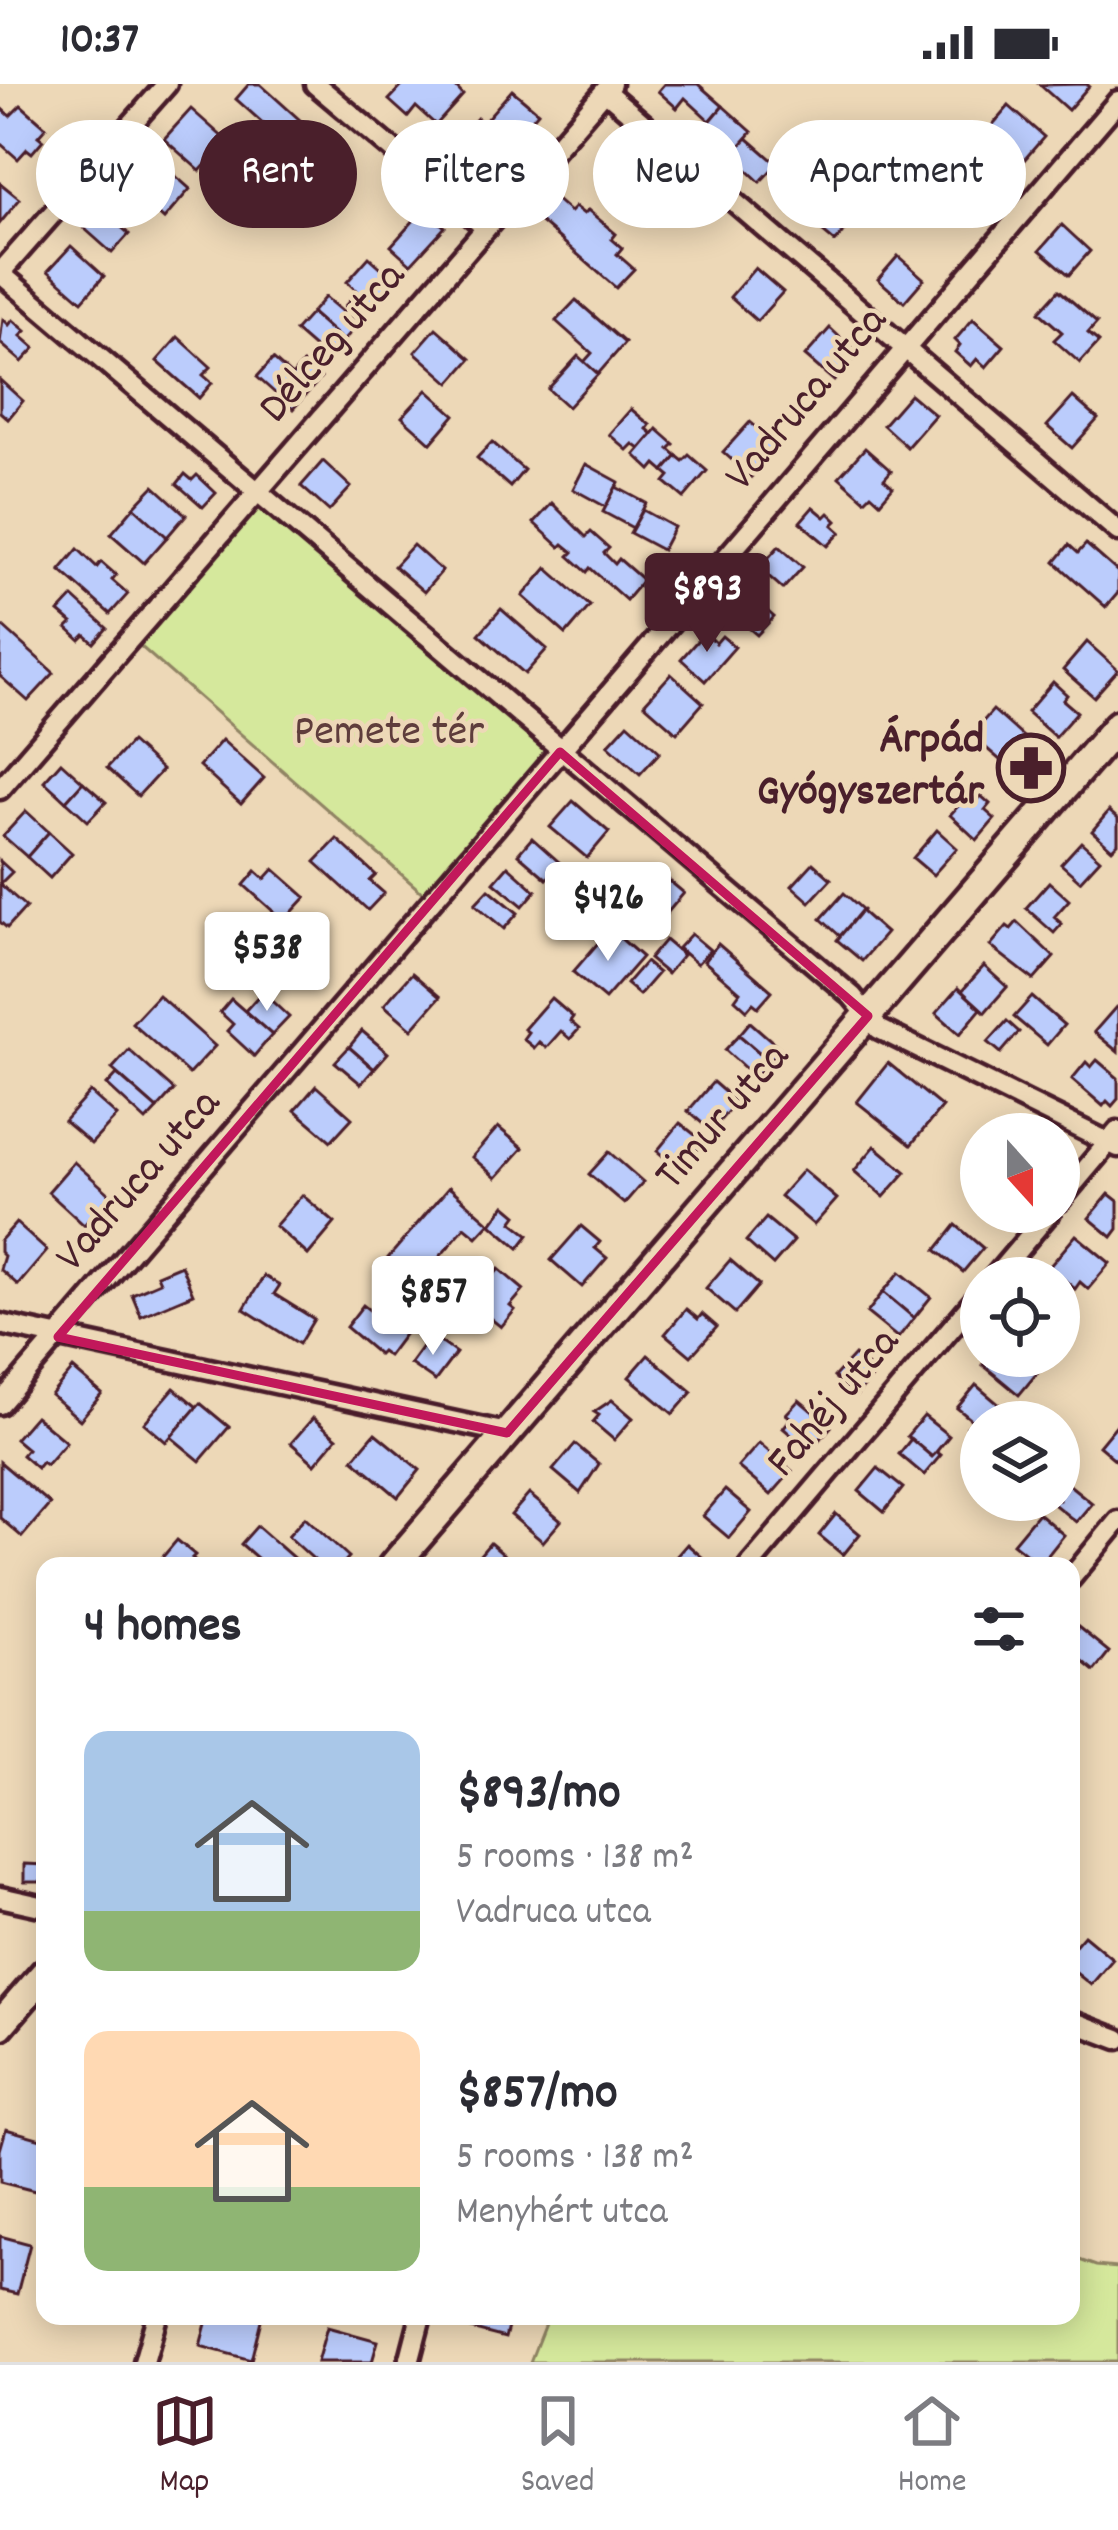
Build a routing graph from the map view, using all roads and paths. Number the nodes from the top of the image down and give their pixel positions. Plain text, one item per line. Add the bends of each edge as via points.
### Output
1 (167, 84) edge
2 (315, 84) edge
3 (608, 87) edge
4 (1118, 101) edge
5 (569, 132) edge
6 (381, 140) edge
7 (486, 228) edge
8 (0, 273) edge
9 (903, 349) junction
10 (258, 493) junction
11 (1118, 532) edge
12 (1118, 725) edge
13 (560, 752) junction
14 (0, 789) edge
15 (868, 1016) junction
16 (1115, 1140) edge
17 (1080, 1178) edge
18 (1032, 1233) edge
19 (1012, 1257) edge
20 (960, 1318) edge
21 (0, 1324) edge
22 (58, 1336) junction
23 (0, 1404) edge
24 (507, 1433) junction
25 (1118, 1521) edge
26 (401, 1557) edge
27 (757, 1557) edge
28 (1080, 1567) edge
29 (0, 1897) edge
30 (36, 1904) edge
31 (36, 1983) edge
32 (1118, 2013) edge
33 (1080, 2024) edge
34 (0, 2025) edge
35 (1110, 2036) edge
36 (154, 2325) edge
37 (419, 2325) edge
38 (144, 2362) edge
39 (409, 2362) edge

1 - 8 street
2 - 6 street
3 - 5 street, Délceg utca
3 - 9 street
4 - 9 street, Vadruca utca
7 - 10 street, Délceg utca
8 - 10 street
9 - 11 street
9 - 13 street, Vadruca utca
10 - 13 street
10 - 14 street
12 - 15 street, Timur utca
13 - 15 street
13 - 22 street, Vadruca utca
15 - 16 street via 936,1060
15 - 24 street, Timur utca
16 - 17 street
18 - 19 street
20 - 27 street, Fahéj utca
21 - 22 street
22 - 23 street, Vadruca utca
22 - 24 street
24 - 26 street, Timur utca
25 - 28 street
29 - 30 street
31 - 34 street
32 - 35 street
33 - 35 street
36 - 38 street
37 - 39 street

